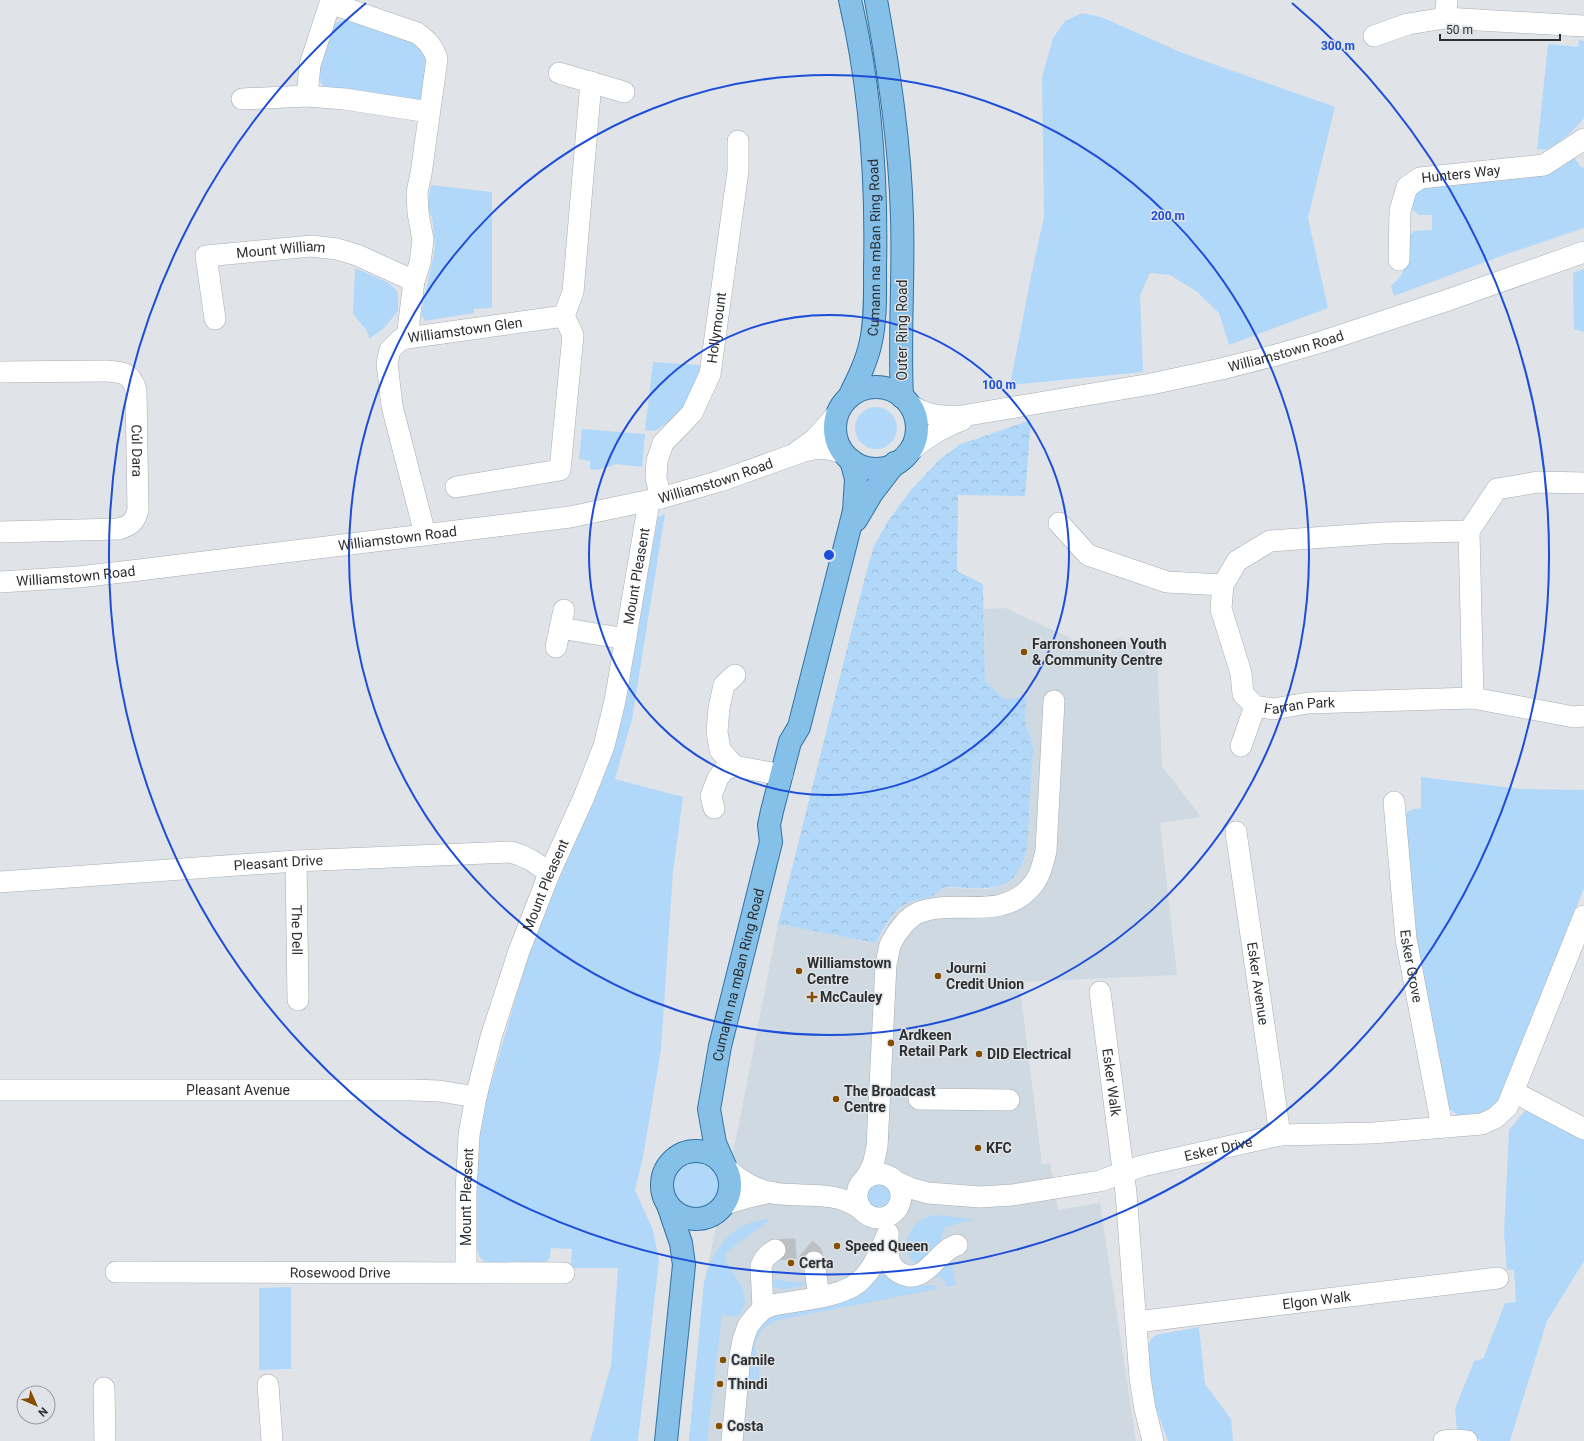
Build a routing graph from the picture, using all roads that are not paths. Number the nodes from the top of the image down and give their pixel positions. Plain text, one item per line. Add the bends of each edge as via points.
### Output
1 (850, 0) edge
2 (876, 0) edge
3 (325, 2) edge
4 (1446, 9) edge
5 (1584, 26) edge
6 (1374, 36) dead end
7 (559, 73) dead end
8 (591, 82) junction
9 (624, 92) dead end
10 (307, 96) junction
11 (242, 99) dead end
12 (429, 112) junction
13 (1584, 139) edge
14 (738, 141) dead end
15 (1584, 252) edge
16 (1399, 260) dead end
17 (902, 263) joint
18 (414, 281) junction
19 (564, 316) junction
20 (215, 319) dead end
21 (407, 338) junction
22 (0, 372) edge
23 (906, 400) junction
24 (843, 406) junction
25 (978, 414) junction
26 (847, 456) junction
27 (788, 457) junction
28 (900, 460) junction
29 (1584, 483) edge
30 (456, 487) dead end
31 (655, 500) junction
32 (1059, 523) dead end
33 (1470, 531) junction
34 (0, 532) edge
35 (425, 534) junction
36 (847, 541) junction
37 (0, 582) edge
38 (1223, 585) junction
39 (560, 628) dead end
40 (626, 639) junction
41 (735, 675) dead end
42 (1473, 698) junction
43 (1054, 701) dead end
44 (1255, 706) junction
45 (1584, 716) edge
46 (799, 727) junction
47 (1241, 746) dead end
48 (734, 766) junction
49 (782, 775) junction
50 (1394, 802) dead end
51 (714, 808) dead end
52 (1236, 832) dead end
53 (771, 842) junction
54 (296, 861) junction
55 (549, 874) junction
56 (0, 882) edge
57 (1584, 916) edge
58 (1578, 949) edge
59 (1100, 992) dead end
60 (298, 1000) dead end
61 (0, 1090) edge
62 (476, 1097) junction
63 (919, 1099) dead end
64 (1510, 1099) junction
65 (1009, 1100) dead end
66 (709, 1109) junction
67 (1442, 1127) junction
68 (1584, 1129) edge
69 (1280, 1135) junction
70 (878, 1147) junction
71 (673, 1159) junction
72 (726, 1167) junction
73 (1124, 1174) junction
74 (893, 1179) junction
75 (864, 1181) junction
76 (771, 1192) junction
77 (928, 1193) junction
78 (831, 1196) junction
79 (668, 1205) junction
80 (722, 1208) junction
81 (865, 1212) junction
82 (892, 1218) junction
83 (957, 1245) dead end
84 (775, 1250) tunnel mouth
85 (814, 1262) tunnel mouth
86 (874, 1264) junction
87 (684, 1265) junction
88 (116, 1272) dead end
89 (466, 1272) junction
90 (564, 1272) dead end
91 (1498, 1278) dead end
92 (819, 1297) junction
93 (763, 1309) junction
94 (1137, 1322) junction
95 (268, 1385) dead end
96 (104, 1388) dead end
97 (105, 1441) edge
98 (272, 1441) edge
99 (666, 1441) edge
100 (732, 1441) edge
101 (1153, 1441) edge
102 (1444, 1441) edge
103 (1467, 1441) edge

1 - 24 main road, Cumann na mBan Ring Road via 865,84 873,162 876,233 871,340 864,364
2 - 17 main road, Cumann na mBan Ring Road via 897,131
3 - 10 street via 310,65
3 - 12 street via 417,33 427,40 437,59
4 - 5 street
4 - 6 street
7 - 8 street
8 - 9 street
8 - 19 street via 574,292
10 - 11 street
10 - 12 street via 344,98
12 - 18 street via 421,174 416,192 423,240 420,263
13 - 16 street, Hunters Way via 1544,165 1420,178 1407,187 1400,211
14 - 31 street, Hollymount via 738,171 710,374 692,413 663,443 657,461
15 - 25 street, Williamstown Road via 1448,300 1280,354 1173,380
17 - 23 main road, Outer Ring Road via 900,362
18 - 20 street, Mount William via 357,255 337,249 311,246 206,256
18 - 21 street
19 - 21 street, Williamstown Glen
19 - 30 street via 573,335 560,470
21 - 35 street, Williamstown Glen via 402,339 390,350 387,363 392,406
22 - 34 street, Cúl Dara via 105,371 128,375 134,381 136,390 138,510 136,519 131,524 118,529
23 - 24 main road via 894,391 875,387 857,391
23 - 25 street via 924,413 933,416
23 - 28 main road via 914,414 916,436 912,447
24 - 26 main road via 835,428 837,441
24 - 27 street, Williamstown Road via 815,439
25 - 28 street via 938,430
26 - 27 street, Williamstown Road via 828,448 818,448
26 - 28 main road via 861,466 873,468 884,468
26 - 36 main road, Cumann na mBan Ring Road via 855,472 856,486 854,511
27 - 31 street, Williamstown Road
28 - 36 main road, Cumann na mBan Ring Road via 865,503
29 - 33 street via 1538,482 1497,489
31 - 35 street, Williamstown Road via 570,517
31 - 40 street, Mount Pleasent
32 - 38 street via 1088,555 1167,582
33 - 38 street, Farran Park via 1383,533 1270,541 1237,561
33 - 42 street
35 - 37 street, Williamstown Road via 78,577
36 - 46 main road, Cumann na mBan Ring Road
38 - 44 street, Farran Park via 1221,609 1241,673 1243,694
39 - 40 street
40 - 55 street, Mount Pleasent via 616,701 604,746 584,798
41 - 48 street via 724,685 717,732 720,750
42 - 44 street, Farran Park via 1308,703 1273,709
42 - 45 street, Farran Park via 1574,717
43 - 70 street via 1046,851 1034,883 1018,898 1004,905 938,908 918,912 901,927 891,944 886,964
44 - 47 street
46 - 49 main road, Cumann na mBan Ring Road via 790,742
46 - 53 main road, Cumann na mBan Ring Road via 803,745 784,826
48 - 49 street
48 - 51 street via 724,770 718,778 711,796
49 - 53 main road, Cumann na mBan Ring Road via 769,825
50 - 67 street, Esker Grove via 1406,939
52 - 69 street, Esker Avenue
53 - 66 main road, Cumann na mBan Ring Road via 722,1038
54 - 55 street, Pleasant Drive via 511,852 524,856
54 - 56 street, Pleasant Drive
54 - 60 street, The Dell
55 - 62 street, Mount Pleasent via 505,991
57 - 58 street
58 - 64 street
59 - 73 street, Esker Walk
61 - 62 street, Pleasant Avenue via 411,1090 439,1091
62 - 89 street, Mount Pleasent via 469,1135
63 - 65 street
64 - 67 street, Esker Drive via 1495,1118 1482,1124
64 - 68 street
66 - 71 main road, Cumann na mBan Ring Road via 692,1141
66 - 72 main road, Cumann na mBan Ring Road via 716,1143
67 - 69 street, Esker Drive via 1373,1133
69 - 73 street, Esker Drive via 1142,1166
70 - 74 street via 883,1164
70 - 75 street via 873,1165
71 - 72 main road via 691,1151 701,1151 719,1159
71 - 79 main road via 662,1178 662,1189
72 - 76 street via 745,1182
72 - 80 main road via 731,1187
73 - 77 street, Esker Drive via 1092,1183 996,1197
73 - 94 street, Esker Walk
74 - 75 street via 878,1174
74 - 77 street, Esker Drive via 910,1188
74 - 82 street via 901,1193
75 - 78 street
75 - 81 street via 859,1188 858,1199
76 - 78 street
76 - 80 street
77 - 82 street, Esker Drive via 909,1199
78 - 81 street via 847,1200
79 - 80 main road via 678,1215 692,1219 706,1218
79 - 87 main road via 681,1243
80 - 87 main road via 701,1230
81 - 82 street via 880,1218
81 - 86 street
82 - 83 street via 888,1256 890,1263 901,1274 909,1276 926,1271 946,1251
82 - 86 street
84 - 93 street via 768,1254 761,1266
85 - 92 street
86 - 92 street via 856,1285 838,1293
87 - 99 main road
88 - 89 street, Rosewood Drive
89 - 90 street, Rosewood Drive
91 - 94 street, Elgon Walk
92 - 93 street via 773,1304
93 - 100 street via 748,1326 743,1340
94 - 101 street, Esker Walk via 1142,1394
95 - 98 street
96 - 97 street
102 - 103 street

